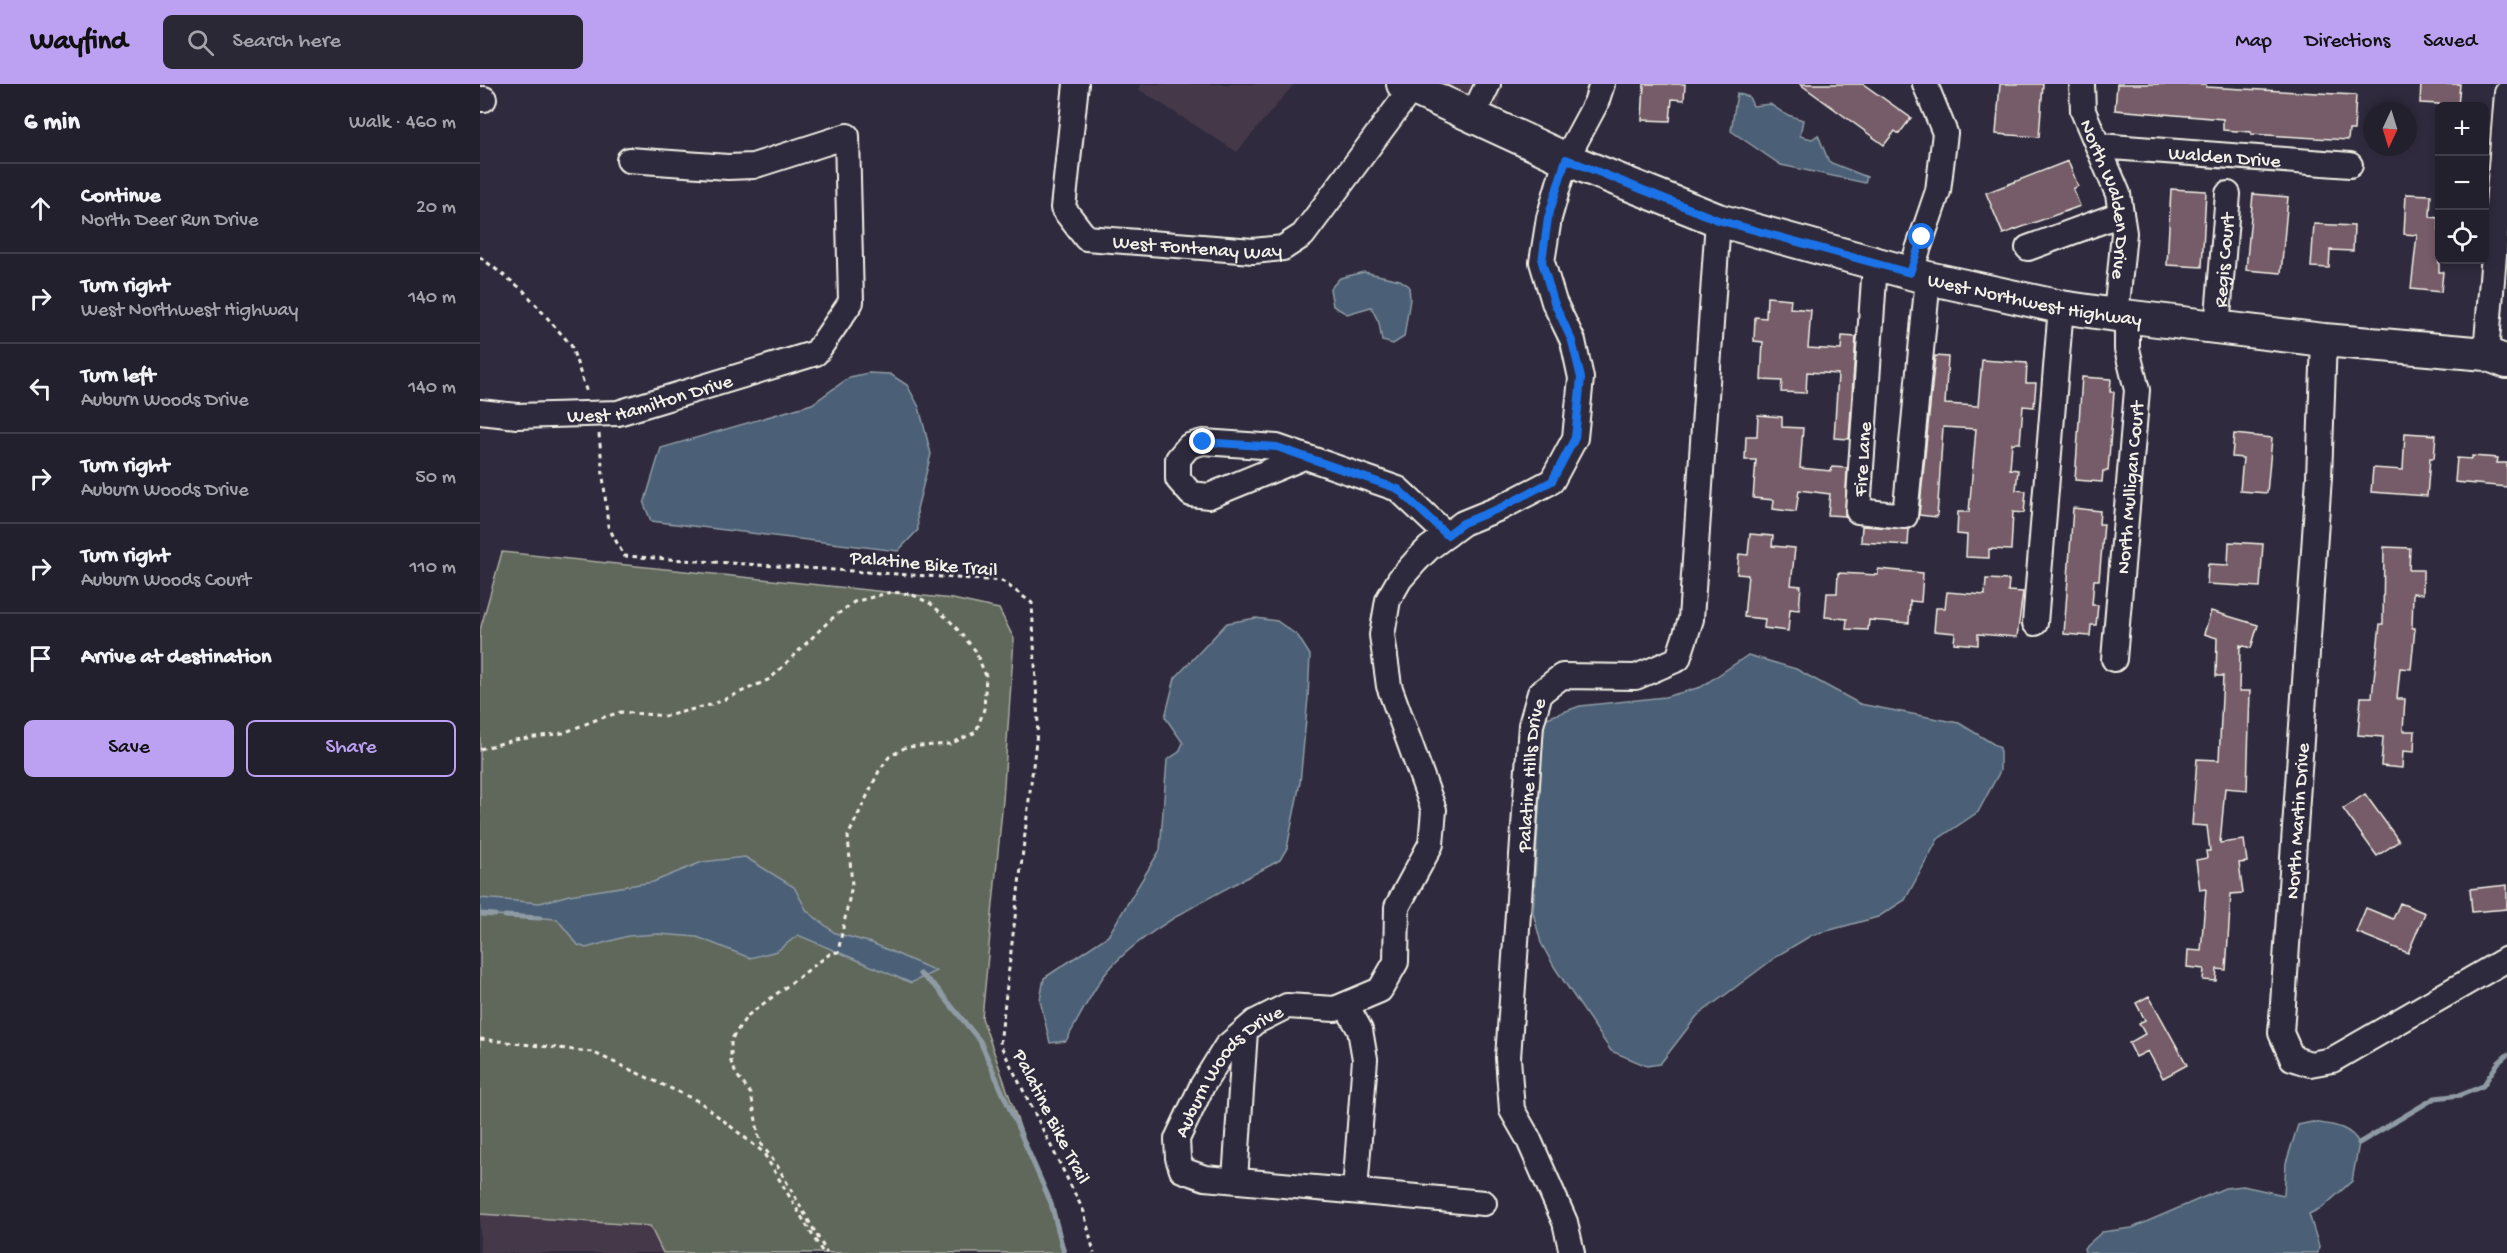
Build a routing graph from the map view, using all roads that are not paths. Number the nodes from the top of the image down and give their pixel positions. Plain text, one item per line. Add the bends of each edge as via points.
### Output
1 (1076, 84) edge
2 (1488, 84) edge
3 (1602, 84) edge
4 (1925, 84) edge
5 (2082, 84) edge
6 (1407, 86) edge
7 (2507, 93) edge
8 (1473, 115) junction
9 (2099, 146) junction
10 (1566, 159) junction
11 (629, 160) dead end
12 (2350, 165) dead end
13 (2228, 194) dead end
14 (2121, 214) junction
15 (1718, 220) junction
16 (2028, 248) dead end
17 (1875, 264) junction
18 (1919, 276) junction
19 (2061, 307) junction
20 (2121, 315) junction
21 (2217, 328) junction
22 (2324, 340) junction
23 (2500, 355) edge
24 (480, 412) edge
25 (1304, 457) dead end
26 (1447, 535) junction
27 (2035, 623) dead end
28 (2114, 659) dead end
29 (2507, 959) edge
30 (1346, 1005) junction
31 (1245, 1031) junction
32 (1235, 1180) junction
33 (1355, 1191) junction
34 (1484, 1203) dead end
35 (1572, 1253) edge

1 - 6 street, West Fontenay Way via 1063,208 1086,238 1253,251 1283,248 1303,235
2 - 8 street
3 - 10 street, Auburn Woods Drive
4 - 18 street via 1945,133 1938,191
5 - 9 street, North Walden Drive via 2083,111
6 - 8 main road, West Northwest Highway
7 - 23 street
8 - 10 main road, West Northwest Highway
9 - 12 street, Walden Drive
9 - 14 street, North Walden Drive via 2118,194
10 - 15 main road, West Northwest Highway
10 - 26 street, Auburn Woods Drive via 1548,218 1542,262 1572,341 1581,378 1575,438 1552,481 1463,523
11 - 24 street, West Hamilton Drive via 753,166 847,136 851,302 816,353 618,413 517,416
13 - 21 street, Regis Court
14 - 16 street
14 - 20 street, North Walden Drive
15 - 17 main road, West Northwest Highway
15 - 35 street, Palatine Hills Drive via 1691,619 1677,659 1636,677 1562,676 1540,693 1531,725 1508,1058 1512,1110 1565,1222
17 - 18 main road, West Northwest Highway
17 - 18 street, Fire Lane via 1858,511 1905,516
18 - 19 main road, West Northwest Highway
19 - 20 main road, West Northwest Highway
19 - 27 street
20 - 21 main road, West Northwest Highway
20 - 28 street, North Mulligan Court via 2137,390
21 - 22 main road, West Northwest Highway
22 - 23 main road, West Northwest Highway
22 - 29 street, North Martin Drive via 2319,477 2282,1033 2292,1058 2310,1064 2332,1059
25 - 26 street via 1398,489
26 - 30 street, Auburn Woods Drive via 1400,579 1388,600 1382,635 1389,686 1434,810 1431,844 1397,907 1396,962 1380,990
30 - 31 street, Auburn Woods Drive via 1335,1009 1287,1006
30 - 33 street via 1360,1030 1365,1059
31 - 32 street
31 - 32 street, Auburn Woods Drive via 1226,1047 1177,1139 1182,1170 1205,1178
32 - 33 street, Auburn Woods Drive
33 - 34 street, Auburn Woods Drive

